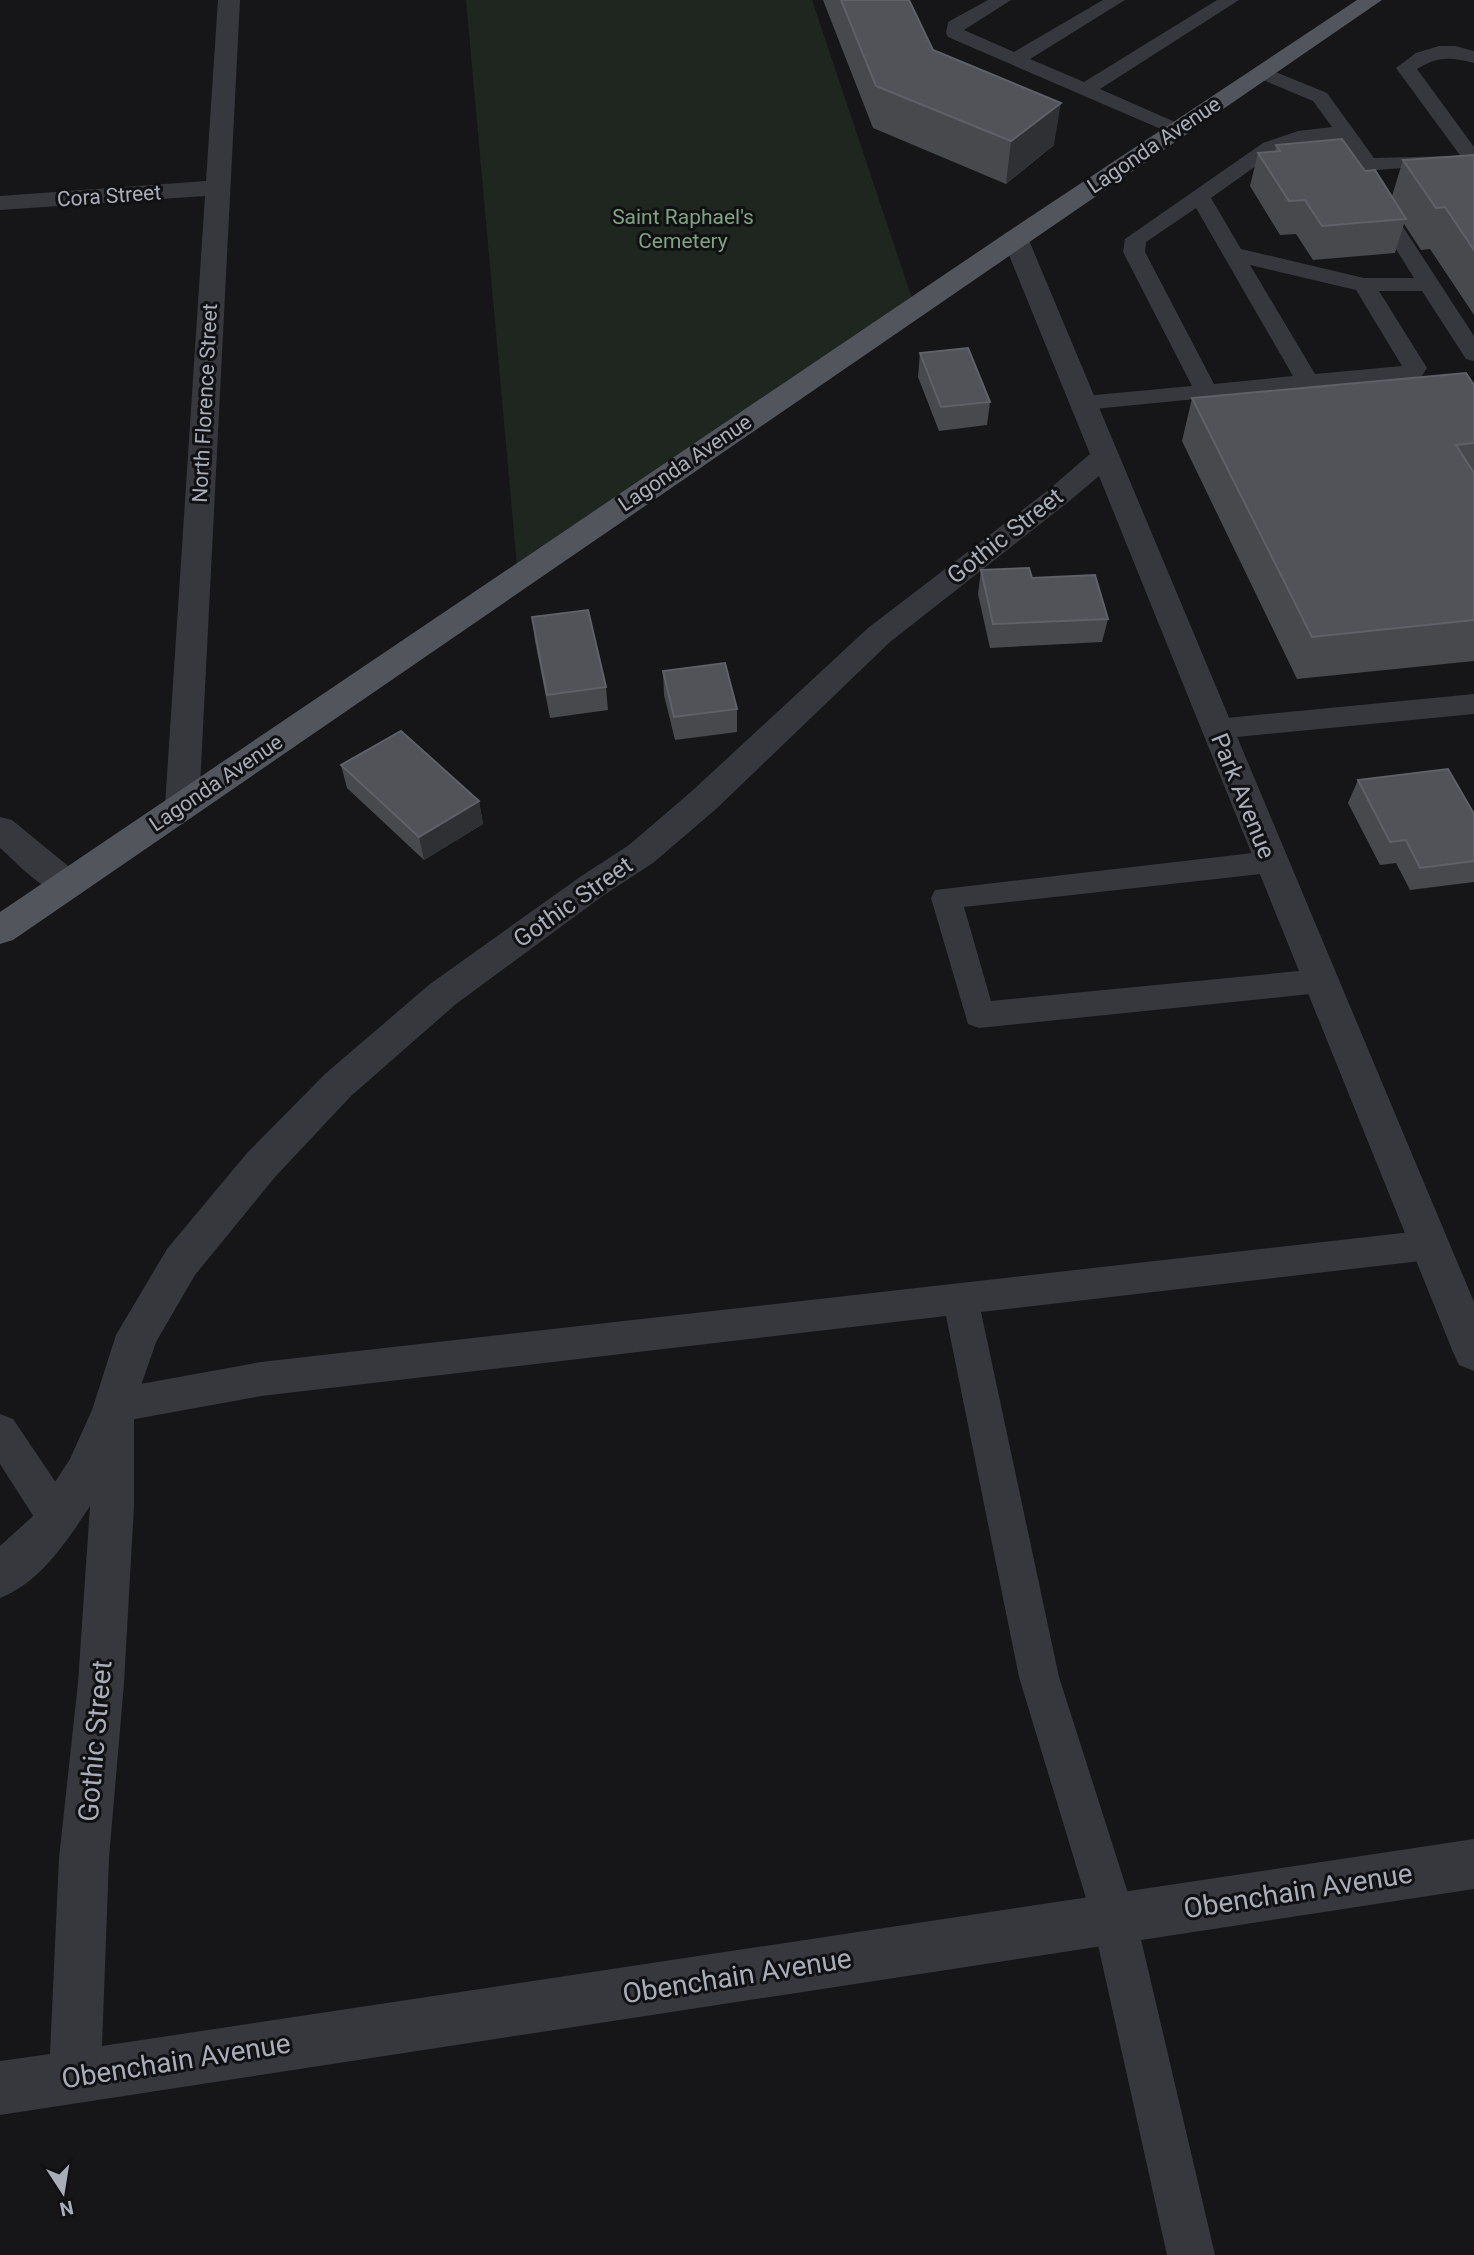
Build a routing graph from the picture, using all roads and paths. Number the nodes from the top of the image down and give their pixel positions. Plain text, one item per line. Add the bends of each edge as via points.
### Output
1 (229, 0) edge
2 (1002, 0) edge
3 (1115, 0) edge
4 (1230, 0) edge
5 (1371, 0) edge
6 (1474, 57) edge
7 (1014, 60) junction
8 (1263, 73) junction
9 (1085, 90) junction
10 (1177, 130) junction
11 (1345, 132) junction
12 (1472, 153) edge
13 (1368, 164) junction
14 (217, 188) junction
15 (1199, 196) junction
16 (0, 203) edge
17 (1015, 239) junction
18 (1233, 254) junction
19 (1429, 284) junction
20 (1364, 285) junction
21 (1474, 354) edge
22 (1309, 383) junction
23 (1207, 392) junction
24 (1084, 403) junction
25 (1105, 455) junction
26 (1474, 704) edge
27 (1216, 729) junction
28 (182, 806) junction
29 (0, 829) edge
30 (1270, 862) junction
31 (67, 884) junction
32 (0, 930) edge
33 (1320, 981) junction
34 (1429, 1245) junction
35 (961, 1299) junction
36 (1474, 1352) edge
37 (113, 1406) junction
38 (0, 1431) edge
39 (57, 1518) junction
40 (0, 1576) edge
41 (1474, 1864) edge
42 (1114, 1919) junction
43 (75, 2076) junction
44 (0, 2088) edge
45 (1191, 2255) edge

1 - 14 street, North Florence Street
2 - 7 lane via 955,26 955,33
3 - 7 lane
4 - 9 lane
5 - 8 main road, Lagonda Avenue
6 - 12 lane via 1459,51 1428,53 1406,68
7 - 9 lane
8 - 10 main road, Lagonda Avenue
8 - 11 lane via 1320,97
9 - 10 lane
10 - 17 main road, Lagonda Avenue
11 - 13 lane
11 - 15 lane via 1298,137 1269,147
12 - 13 lane via 1456,159
13 - 19 lane via 1364,177 1369,190
14 - 16 street, Cora Street
14 - 28 street, North Florence Street
15 - 18 lane
15 - 23 lane via 1136,239 1134,252
17 - 24 street, Park Avenue
17 - 28 main road, Lagonda Avenue
18 - 20 lane
18 - 22 lane
19 - 20 lane
19 - 21 lane
20 - 22 lane via 1415,368 1413,372
22 - 23 lane
23 - 24 lane
24 - 25 street, Park Avenue
25 - 27 street, Park Avenue
25 - 37 street, Gothic Street via 879,635 641,855 443,994 338,1085 261,1165 181,1262 137,1335
26 - 27 lane
27 - 30 street, Park Avenue
28 - 31 main road, Lagonda Avenue
29 - 31 street
30 - 33 street, Park Avenue
30 - 33 lane via 946,898 979,1015
31 - 32 main road, Lagonda Avenue
33 - 34 street, Park Avenue
34 - 35 lane
34 - 36 street, Park Avenue
35 - 37 lane via 261,1379
35 - 42 lane via 1039,1677
37 - 39 street, Gothic Street via 87,1471
37 - 43 street, Gothic Street via 112,1506 84,1858
38 - 39 lane
39 - 40 street, Gothic Street
41 - 42 street, Obenchain Avenue
42 - 43 street, Obenchain Avenue
42 - 45 lane
43 - 44 street, Obenchain Avenue

